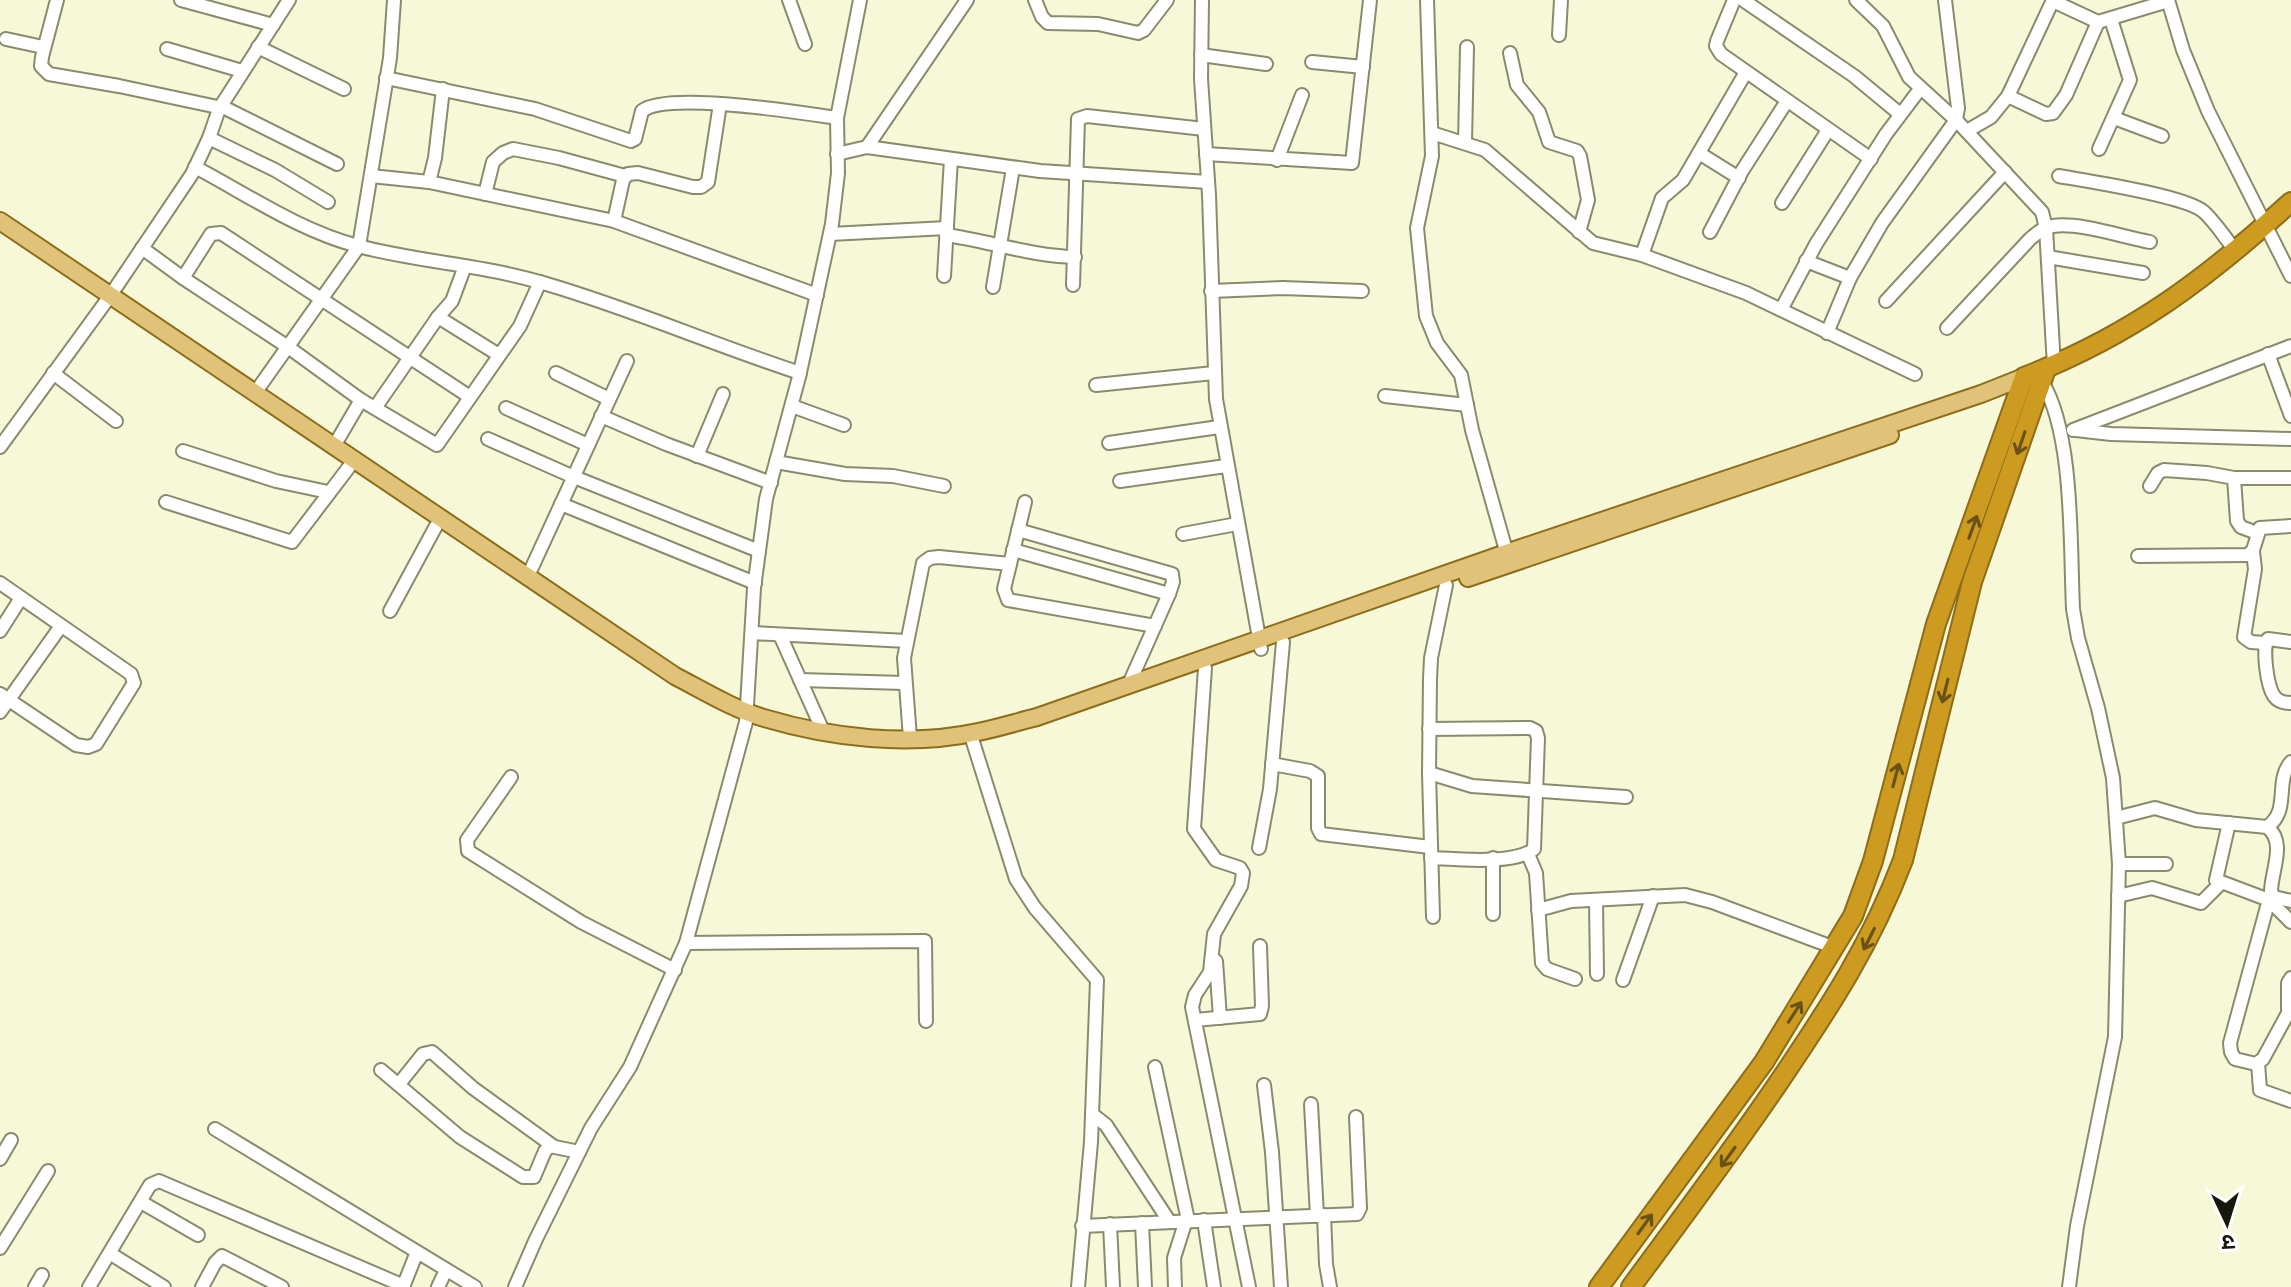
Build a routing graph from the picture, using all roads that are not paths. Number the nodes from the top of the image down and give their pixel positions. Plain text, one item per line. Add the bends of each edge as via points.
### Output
1 (57, 0) edge
2 (181, 0) edge
3 (289, 0) edge
4 (394, 0) edge
5 (789, 0) edge
6 (860, 0) edge
7 (967, 0) edge
8 (1035, 0) edge
9 (1167, 0) edge
10 (1202, 0) edge
11 (1370, 0) edge
12 (1427, 0) edge
13 (1561, 0) edge
14 (1734, 0) edge
15 (1743, 0) edge
16 (1856, 0) edge
17 (1945, 0) edge
18 (2053, 0) edge
19 (2168, 0) edge
20 (2104, 21) junction
21 (273, 25) junction
22 (1559, 35) dead end
23 (6, 39) dead end
24 (805, 44) dead end
25 (43, 47) junction
26 (258, 47) junction
27 (1467, 47) dead end
28 (167, 49) dead end
29 (1510, 53) dead end
30 (1201, 55) junction
31 (1312, 62) dead end
32 (1266, 64) dead end
33 (1363, 67) junction
34 (242, 71) junction
35 (1746, 72) junction
36 (386, 78) junction
37 (344, 89) dead end
38 (443, 89) junction
39 (1920, 89) junction
40 (1302, 95) dead end
41 (2008, 96) junction
42 (1787, 101) junction
43 (720, 104) junction
44 (219, 109) junction
45 (1900, 114) junction
46 (837, 118) junction
47 (2114, 118) junction
48 (1956, 120) junction
49 (1204, 129) junction
50 (1828, 130) junction
51 (1967, 131) junction
52 (1432, 133) junction
53 (2162, 136) dead end
54 (209, 138) junction
55 (1465, 143) junction
56 (867, 147) junction
57 (2099, 149) dead end
58 (1699, 153) junction
59 (837, 154) junction
60 (1206, 154) junction
61 (951, 159) junction
62 (1871, 159) junction
63 (1277, 160) junction
64 (337, 164) dead end
65 (195, 167) junction
66 (1013, 168) junction
67 (2005, 172) junction
68 (1077, 174) junction
69 (371, 176) junction
70 (625, 176) junction
71 (2059, 176) dead end
72 (1739, 178) junction
73 (429, 182) junction
74 (1208, 182) junction
75 (485, 194) junction
76 (328, 202) dead end
77 (2291, 202) edge
78 (1782, 203) dead end
79 (2291, 215) edge
80 (0, 221) edge
81 (614, 221) junction
82 (2046, 228) junction
83 (2269, 229) junction
84 (946, 231) junction
85 (0, 232) edge
86 (1579, 232) junction
87 (1710, 232) dead end
88 (830, 234) junction
89 (2150, 242) dead end
90 (1000, 244) junction
91 (359, 246) junction
92 (142, 248) junction
93 (2235, 250) junction
94 (2286, 254) edge
95 (1642, 255) junction
96 (1075, 257) junction
97 (2048, 257) junction
98 (1806, 261) junction
99 (465, 266) junction
100 (2143, 273) dead end
101 (944, 276) dead end
102 (2291, 276) edge
103 (183, 278) junction
104 (1850, 278) junction
105 (540, 282) junction
106 (1073, 285) dead end
107 (993, 287) dead end
108 (1211, 291) junction
109 (1362, 291) dead end
110 (817, 295) junction
111 (322, 299) junction
112 (107, 300) junction
113 (1886, 301) dead end
114 (1782, 308) junction
115 (438, 317) junction
116 (1947, 328) dead end
117 (1827, 333) junction
118 (2291, 346) edge
119 (288, 347) junction
120 (2268, 354) junction
121 (499, 355) junction
122 (410, 357) junction
123 (627, 361) dead end
124 (53, 373) junction
125 (556, 373) dead end
126 (800, 373) junction
127 (1214, 373) junction
128 (1915, 374) dead end
129 (2037, 377) junction
130 (1096, 385) dead end
131 (255, 393) junction
132 (723, 394) dead end
133 (1385, 396) dead end
134 (470, 397) junction
135 (609, 399) junction
136 (361, 400) junction
137 (1467, 405) junction
138 (792, 406) junction
139 (375, 408) junction
140 (506, 408) dead end
141 (601, 416) junction
142 (2291, 416) edge
143 (116, 421) dead end
144 (844, 425) dead end
145 (1219, 427) junction
146 (2067, 429) junction
147 (488, 439) dead end
148 (2291, 439) edge
149 (1109, 443) dead end
150 (588, 445) junction
151 (334, 446) junction
152 (0, 447) edge
153 (183, 451) dead end
154 (697, 456) junction
155 (776, 462) junction
156 (1226, 466) junction
157 (349, 467) junction
158 (574, 477) junction
159 (2234, 478) junction
160 (2291, 478) edge
161 (1120, 481) dead end
162 (771, 483) junction
163 (944, 486) dead end
164 (2150, 486) dead end
165 (328, 492) junction
166 (166, 502) dead end
167 (1025, 502) dead end
168 (561, 504) junction
169 (1237, 524) junction
170 (436, 526) junction
171 (2291, 526) edge
172 (1018, 530) junction
173 (2257, 533) junction
174 (1183, 534) dead end
175 (1013, 550) junction
176 (759, 551) junction
177 (2253, 552) junction
178 (2138, 556) dead end
179 (1508, 558) junction
180 (1010, 564) junction
181 (528, 576) junction
182 (0, 583) edge
183 (755, 583) junction
184 (1446, 585) junction
185 (1169, 594) junction
186 (21, 598) junction
187 (390, 611) dead end
188 (61, 626) junction
189 (1155, 626) junction
190 (0, 631) edge
191 (752, 633) junction
192 (780, 635) junction
193 (907, 641) junction
194 (1283, 642) junction
195 (2291, 642) edge
196 (2265, 643) junction
197 (1260, 644) junction
198 (1205, 668) junction
199 (800, 680) junction
200 (904, 683) junction
201 (1129, 684) junction
202 (4, 697) edge
203 (2291, 703) edge
204 (0, 712) edge
205 (747, 717) junction
206 (1429, 729) junction
207 (823, 731) junction
208 (910, 738) junction
209 (973, 742) junction
210 (2291, 762) edge
211 (1272, 764) junction
212 (1429, 773) junction
213 (511, 777) dead end
214 (1537, 792) junction
215 (1626, 797) dead end
216 (2285, 812) edge
217 (2116, 818) junction
218 (2229, 823) junction
219 (2267, 827) junction
220 (1259, 848) dead end
221 (1430, 852) junction
222 (1528, 854) junction
223 (1493, 858) junction
224 (2119, 864) junction
225 (2166, 864) dead end
226 (2221, 883) junction
227 (1653, 896) junction
228 (2118, 896) junction
229 (2270, 896) junction
230 (1596, 900) junction
231 (2291, 901) edge
232 (1538, 910) junction
233 (1493, 914) dead end
234 (1433, 917) dead end
235 (2291, 922) edge
236 (1214, 934) junction
237 (686, 943) junction
238 (1260, 946) dead end
239 (1835, 948) junction
240 (675, 970) junction
241 (1597, 974) dead end
242 (2291, 978) edge
243 (1575, 979) dead end
244 (1623, 980) dead end
245 (1220, 1018) junction
246 (1195, 1020) junction
247 (926, 1021) dead end
248 (2258, 1063) junction
249 (1155, 1067) dead end
250 (381, 1070) dead end
251 (399, 1084) junction
252 (1264, 1085) dead end
253 (2291, 1101) edge
254 (1311, 1104) dead end
255 (1092, 1114) junction
256 (1356, 1117) dead end
257 (215, 1129) dead end
258 (11, 1140) dead end
259 (553, 1146) junction
260 (579, 1152) junction
261 (0, 1159) edge
262 (48, 1171) dead end
263 (141, 1202) junction
264 (1321, 1216) junction
265 (1276, 1217) junction
266 (1235, 1218) junction
267 (1187, 1220) junction
268 (1204, 1220) junction
269 (1169, 1221) junction
270 (1142, 1223) junction
271 (1110, 1224) junction
272 (1082, 1226) junction
273 (198, 1235) dead end
274 (0, 1248) edge
275 (417, 1252) junction
276 (111, 1254) junction
277 (446, 1270) junction
278 (42, 1275) dead end
279 (159, 1286) edge
280 (403, 1286) edge
281 (35, 1287) edge
282 (89, 1287) edge
283 (202, 1287) edge
284 (282, 1287) edge
285 (438, 1287) edge
286 (475, 1287) edge
287 (515, 1287) edge
288 (1078, 1287) edge
289 (1113, 1287) edge
290 (1145, 1287) edge
291 (1175, 1287) edge
292 (1214, 1287) edge
293 (1249, 1287) edge
294 (1281, 1287) edge
295 (1330, 1287) edge
296 (1599, 1287) edge
297 (1631, 1287) edge
298 (2069, 1287) edge

1 - 25 street
2 - 21 street
3 - 21 street
4 - 36 street
5 - 24 street
6 - 46 street
7 - 56 street
8 - 9 street via 1048,23 1098,24 1135,34
10 - 30 street
11 - 33 street
12 - 52 street
13 - 22 street
14 - 35 street via 1716,46
15 - 45 street
16 - 39 street via 1883,26
17 - 48 street
18 - 20 street
18 - 41 street
19 - 20 street
19 - 83 street via 2208,111
20 - 41 street via 2053,113
20 - 47 street via 2130,80
21 - 26 street
23 - 25 street
25 - 44 street via 41,66 49,74
26 - 34 street
26 - 37 street
27 - 55 street
28 - 34 street
29 - 86 street via 1515,80 1539,112 1548,140 1580,156 1588,200
30 - 32 street
30 - 49 street
31 - 33 street
33 - 63 street via 1352,163
34 - 44 street
35 - 42 street
35 - 58 street
36 - 38 street
36 - 69 street
38 - 43 street via 535,109 631,141 647,107
38 - 73 street
39 - 45 street
39 - 48 street
40 - 63 street
41 - 51 street via 1991,117
42 - 50 street
42 - 72 street
43 - 46 street
43 - 70 street via 705,186 638,173
44 - 54 street
44 - 64 street
45 - 62 street
46 - 59 street
47 - 53 street
47 - 57 street
48 - 51 street
48 - 104 street via 1897,199
49 - 60 street
49 - 68 street via 1082,116 1076,123
50 - 62 street
50 - 78 street
51 - 67 street
52 - 55 street
52 - 137 street via 1417,228 1426,316 1437,343 1459,369
54 - 65 street
54 - 76 street
55 - 86 street via 1487,152
56 - 59 street
56 - 61 street
58 - 72 street
58 - 95 street via 1683,180 1662,198
59 - 88 street
60 - 63 street
60 - 74 street
61 - 66 street
61 - 84 street
62 - 98 street
65 - 91 street via 315,232
65 - 92 street
66 - 68 street
66 - 90 street
67 - 82 street via 2038,207
67 - 113 street
68 - 74 street
68 - 96 street
69 - 73 street
69 - 91 street
70 - 75 street via 513,149 493,162
70 - 81 street
71 - 93 street via 2194,205
72 - 87 street
73 - 75 street
74 - 108 street
75 - 81 street
77 - 83 highway
79 - 83 highway
80 - 112 main road
81 - 110 street
82 - 89 street via 2056,225
82 - 97 street
82 - 116 street
83 - 93 highway
83 - 94 street
83 - 129 highway via 2204,290 2143,332 2097,358
84 - 88 street
84 - 90 street
84 - 101 street
85 - 112 main road
86 - 95 street via 1593,243
88 - 110 street
90 - 96 street
90 - 107 street
91 - 99 street
91 - 111 street
92 - 103 street
92 - 112 street
93 - 129 highway via 2136,325
94 - 102 street
95 - 114 street
96 - 106 street
97 - 100 street
97 - 129 street
98 - 104 street
98 - 114 street
99 - 105 street
99 - 115 street via 452,301
103 - 111 street via 217,232
103 - 119 street
104 - 117 street
105 - 121 street via 520,326
105 - 126 street
108 - 109 street
108 - 127 street
110 - 126 street
111 - 119 street
111 - 122 street
112 - 124 street
112 - 131 main road
112 - 157 main road
114 - 117 street
115 - 121 street
115 - 122 street
117 - 128 street
118 - 120 street
119 - 131 street
119 - 136 street
120 - 142 street
120 - 146 street
121 - 134 street
122 - 134 street
122 - 139 street
123 - 135 street
124 - 143 street
124 - 152 street
125 - 135 street
126 - 138 street
127 - 130 street
127 - 145 street
129 - 146 street
129 - 179 main road
239 -> 129 highway via 1873,861 1936,624
129 -> 297 highway via 1972,582 1889,898 1835,1000
131 - 151 main road
132 - 154 street
133 - 137 street
134 - 139 street via 438,445
135 - 141 street
136 - 139 street
136 - 151 street
137 - 179 street
138 - 144 street
138 - 155 street
140 - 150 street
141 - 150 street
141 - 154 street
145 - 149 street
145 - 156 street
146 - 148 street
146 - 217 street via 2073,609 2106,741
147 - 158 street
150 - 158 street
151 - 181 main road
153 - 165 street
154 - 162 street
155 - 162 street
155 - 163 street
156 - 161 street
156 - 169 street
157 - 165 street
157 - 170 main road
158 - 168 street
158 - 176 street
159 - 160 street
159 - 164 street via 2164,470
159 - 173 street via 2238,523
162 - 176 street
165 - 166 street via 288,543
167 - 172 street
168 - 181 street
168 - 183 street
169 - 174 street
169 - 197 street
170 - 187 street
170 - 205 main road via 667,683 710,707
171 - 173 street via 2264,527
172 - 175 street
172 - 185 street via 1170,573 1174,578
173 - 177 street
175 - 180 street
175 - 185 street
176 - 183 street
177 - 178 street
177 - 196 street via 2244,637
179 - 184 main road
179 - 197 main road
180 - 189 street via 1004,594 1010,601
180 - 193 street via 926,559
181 - 205 main road via 675,676
182 - 186 street
183 - 191 street
184 - 194 main road
184 - 206 street via 1431,658
185 - 189 street
186 - 188 street
186 - 190 street
188 - 202 street
188 - 202 street via 134,678 133,688 96,744 76,745
189 - 201 street
191 - 192 street
191 - 205 street
192 - 193 street
192 - 199 street
193 - 200 street
194 - 197 main road
194 - 211 street
195 - 196 street
196 - 203 street via 2273,694
197 - 198 main road
197 - 201 main road
198 - 209 main road via 1042,725
198 - 236 street via 1194,829 1213,858 1240,868 1243,878
199 - 200 street
199 - 207 street
200 - 208 street
201 - 208 main road via 976,733
202 - 204 street
205 - 207 main road
205 - 209 main road via 811,740 870,749
205 - 237 street
206 - 212 street
206 - 214 street via 1533,729 1538,738
207 - 208 main road
209 - 255 street via 1014,874 1035,908 1097,980
210 - 216 street via 2286,768
211 - 220 street
211 - 221 street via 1318,776 1321,834
212 - 214 street via 1472,786
212 - 221 street
213 - 240 street via 467,840 468,851 581,922
214 - 215 street
214 - 222 street via 1535,843
216 - 219 street
217 - 218 street via 2155,808
217 - 224 street
218 - 219 street
218 - 226 street via 2215,875
219 - 229 street via 2278,845
221 - 223 street
221 - 234 street
222 - 223 street
222 - 232 street via 1536,873
223 - 233 street
224 - 225 street
224 - 228 street
226 - 228 street via 2202,903 2152,888
226 - 229 street
227 - 230 street
227 - 239 street via 1705,900
227 - 244 street
228 - 298 street via 2115,1037
229 - 231 street
229 - 235 street
229 - 248 street via 2229,1047 2235,1059
230 - 232 street
230 - 241 street
232 - 243 street via 1542,963
236 - 245 street
236 - 246 street via 1210,972 1192,1000
237 - 240 street
237 - 247 street via 925,941
238 - 245 street via 1261,1011
296 -> 239 highway via 1764,1062
240 - 260 street via 630,1067
242 - 248 street via 2288,1013
245 - 246 street
246 - 266 street
248 - 253 street via 2260,1090
249 - 267 street
250 - 251 street
251 - 259 street via 423,1054 432,1052
251 - 259 street via 460,1137 523,1177 534,1177 545,1151
252 - 265 street
254 - 264 street
255 - 269 street via 1106,1125
255 - 272 street
256 - 264 street via 1359,1211
257 - 275 street
258 - 261 street
259 - 260 street
260 - 287 street
262 - 274 street
263 - 273 street
263 - 276 street
263 - 280 street via 150,1185 159,1181
264 - 265 street
264 - 295 street
265 - 266 street
265 - 294 street
266 - 268 street
266 - 293 street
267 - 268 street
267 - 269 street
267 - 291 street via 1174,1258
268 - 292 street
269 - 270 street
270 - 271 street
270 - 290 street
271 - 272 street
271 - 289 street
272 - 288 street
275 - 277 street
275 - 280 street
276 - 279 street
276 - 282 street
277 - 285 street
277 - 286 street
278 - 281 street
283 - 284 street via 222,1256

